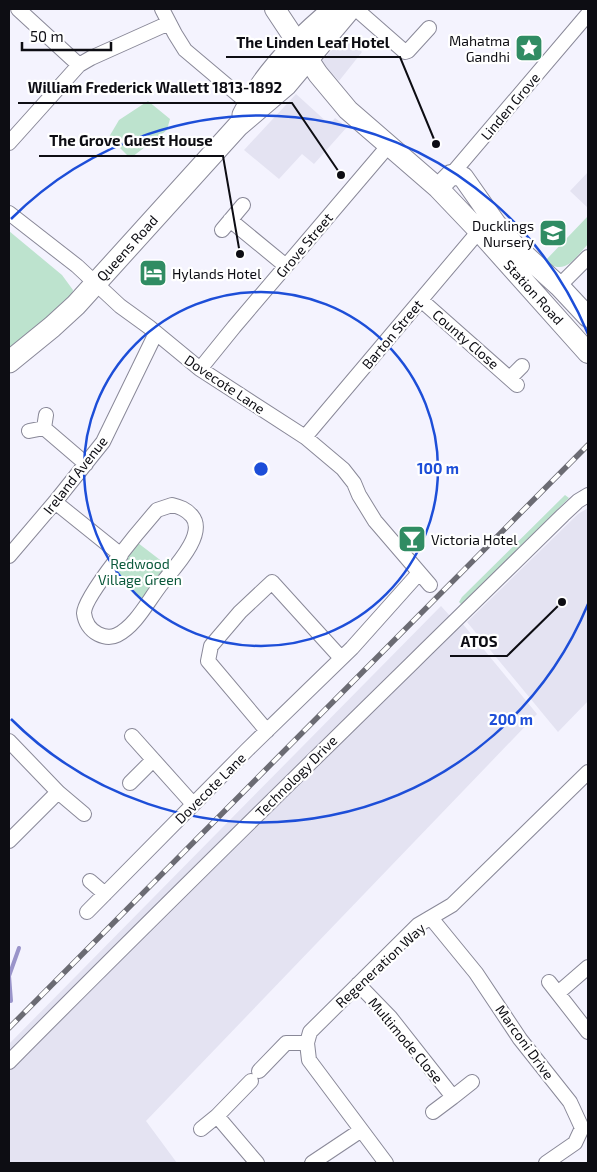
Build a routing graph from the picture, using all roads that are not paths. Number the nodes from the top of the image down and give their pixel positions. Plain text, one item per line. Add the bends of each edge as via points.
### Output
1 (18, 9) edge
2 (162, 9) edge
3 (271, 9) edge
4 (275, 9) edge
5 (334, 9) edge
6 (350, 9) edge
7 (356, 9) edge
8 (588, 14) edge
9 (169, 23) junction
10 (429, 28) dead end
11 (297, 57) junction
12 (79, 65) junction
13 (249, 104) junction
14 (238, 126) junction
15 (9, 143) edge
16 (389, 145) junction
17 (444, 182) junction
18 (244, 205) dead end
19 (9, 214) edge
20 (480, 231) junction
21 (588, 257) edge
22 (286, 266) junction
23 (96, 284) junction
24 (558, 286) junction
25 (421, 300) junction
26 (588, 317) edge
27 (156, 333) junction
28 (588, 353) edge
29 (9, 362) edge
30 (522, 366) dead end
31 (200, 369) junction
32 (29, 431) dead end
33 (305, 437) junction
34 (86, 464) junction
35 (588, 496) edge
36 (55, 502) junction
37 (121, 555) junction
38 (9, 556) edge
39 (419, 573) junction
40 (430, 585) dead end
41 (341, 658) junction
42 (267, 730) junction
43 (132, 736) dead end
44 (9, 741) edge
45 (153, 760) junction
46 (588, 772) edge
47 (130, 783) dead end
48 (58, 792) junction
49 (193, 804) junction
50 (84, 814) dead end
51 (9, 841) edge
52 (90, 881) dead end
53 (105, 894) junction
54 (87, 912) dead end
55 (431, 918) junction
56 (588, 967) edge
57 (358, 984) junction
58 (588, 1032) edge
59 (307, 1043) junction
60 (9, 1062) edge
61 (472, 1082) dead end
62 (453, 1098) junction
63 (432, 1112) dead end
64 (217, 1116) junction
65 (201, 1129) dead end
66 (360, 1131) junction
67 (257, 1163) edge
68 (312, 1163) edge
69 (386, 1163) edge
70 (546, 1163) edge

1 - 12 street
2 - 9 street
3 - 11 street, Station Road
4 - 11 street, Station Road
5 - 11 main road, Queens Road via 313,25
6 - 11 main road, Queens Road
7 - 10 street via 405,52
8 - 17 street, Linden Grove
9 - 12 street
9 - 13 street via 185,50
11 - 13 main road, Queens Road
11 - 14 main road, Queens Road via 267,103
11 - 16 street, Station Road via 348,110
12 - 15 street
13 - 14 main road, Queens Road
14 - 23 main road, Queens Road
16 - 17 street, Station Road
16 - 22 street, Grove Street
17 - 20 street, Station Road
17 - 24 street, Station Road via 456,175 463,177 516,247
18 - 22 street via 226,225
19 - 23 street, Dovecote Lane
20 - 25 street, Barton Street
20 - 28 street, Station Road
21 - 24 street
22 - 31 street, Grove Street
23 - 27 street, Dovecote Lane
23 - 29 main road, Queens Road via 52,328
24 - 26 street, Station Road
25 - 30 street, County Close via 514,381
25 - 33 street, Barton Street
27 - 31 street, Dovecote Lane
27 - 34 street, Ireland Avenue via 109,432
31 - 33 street, Dovecote Lane
32 - 34 street via 45,422
33 - 39 street, Dovecote Lane via 343,469 375,521
34 - 36 street, Ireland Avenue
35 - 60 street, Technology Drive via 563,515 449,626
36 - 37 street
36 - 38 street, Ireland Avenue
37 - 37 street via 156,510 180,507 195,520 196,535 187,550 130,626 110,637 90,627 84,612 90,595
39 - 40 street, Dovecote Lane
39 - 41 street, Dovecote Lane
41 - 42 street, Dovecote Lane
41 - 42 street via 272,582 240,612 211,646 208,661
42 - 49 street, Dovecote Lane
43 - 45 street
44 - 48 street
45 - 47 street
45 - 49 street
46 - 55 street, Regeneration Way via 452,905
48 - 50 street
48 - 51 street
49 - 53 street, Dovecote Lane
52 - 53 street
53 - 54 street, Dovecote Lane
55 - 57 street, Regeneration Way via 418,925
55 - 70 street, Marconi Drive via 476,972 520,1039 570,1102 582,1128 576,1143
56 - 58 street via 554,988
57 - 59 street, Regeneration Way via 310,1032
57 - 62 street, Multimode Close via 390,1017
59 - 64 street via 286,1042
59 - 66 street via 309,1060
61 - 62 street, Multimode Close
62 - 63 street, Multimode Close
64 - 65 street
64 - 67 street
66 - 68 street
66 - 69 street

